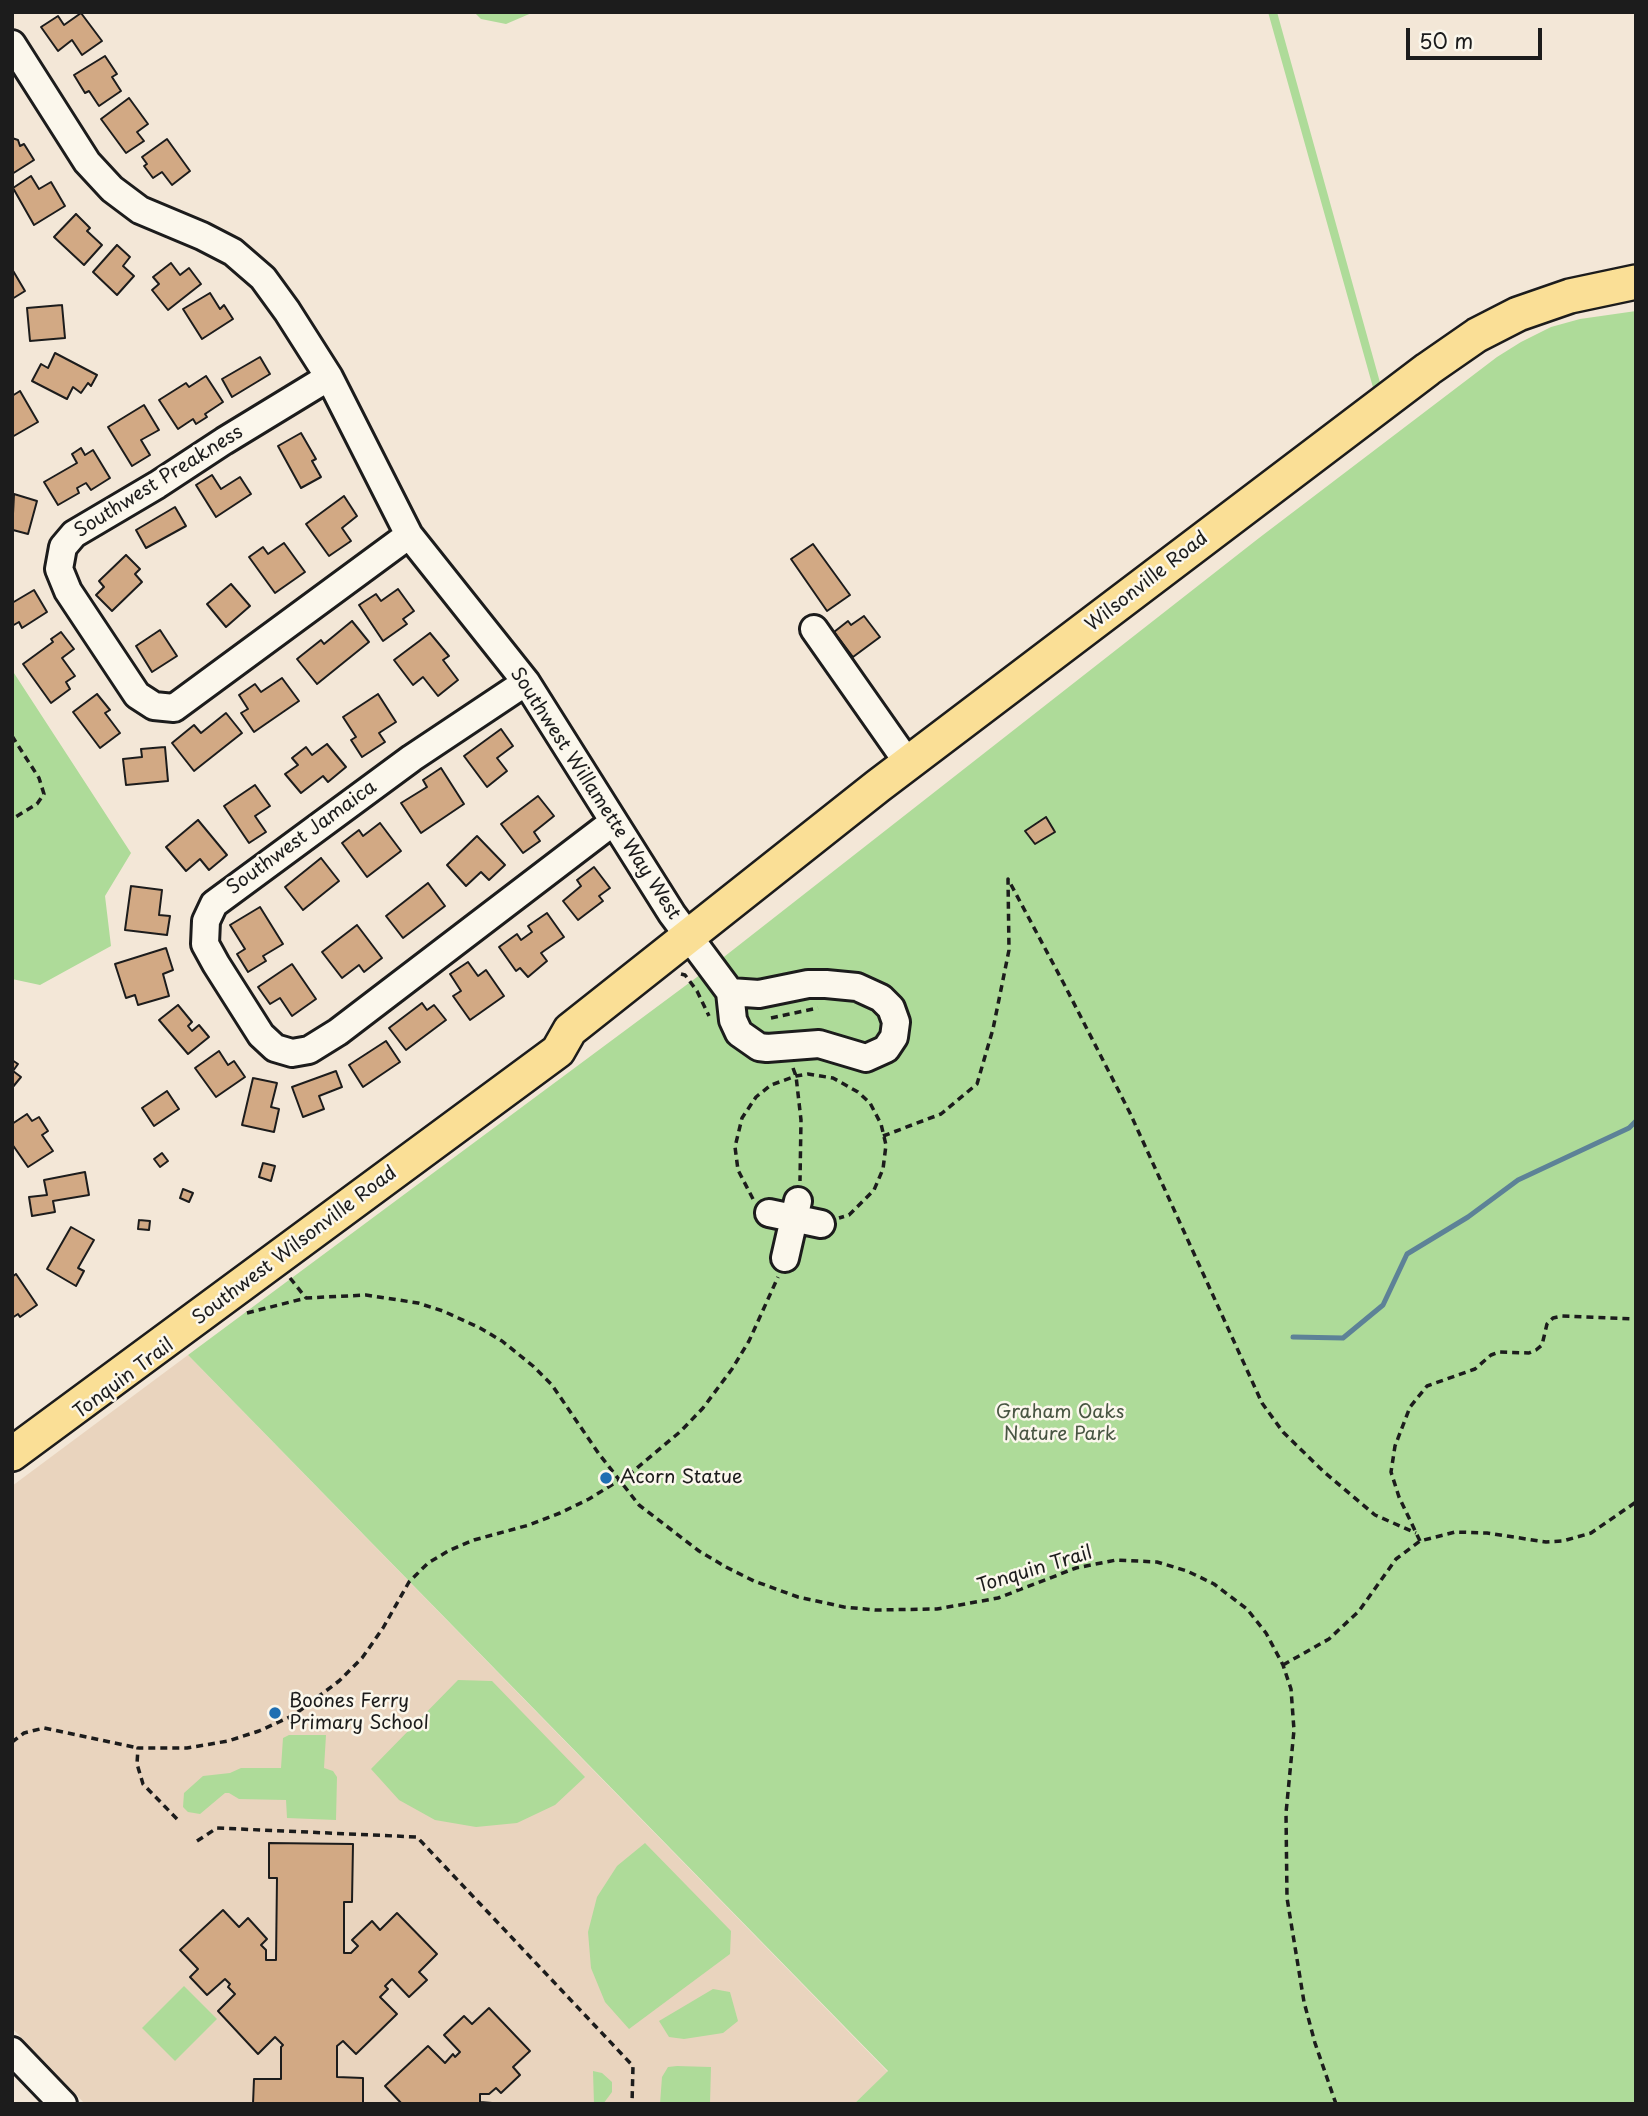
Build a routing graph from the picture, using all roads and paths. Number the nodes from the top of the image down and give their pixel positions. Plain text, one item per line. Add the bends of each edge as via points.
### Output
1 (12, 44) edge
2 (22, 83) edge
3 (1636, 282) edge
4 (329, 377) junction
5 (409, 535) junction
6 (814, 629) dead end
7 (526, 682) junction
8 (12, 736) edge
9 (908, 764) junction
10 (12, 819) edge
11 (613, 822) junction
12 (688, 937) junction
13 (730, 992) junction
14 (826, 1007) dead end
15 (771, 1018) dead end
16 (570, 1030) junction
17 (792, 1067) dead end
18 (796, 1076) junction
19 (883, 1136) junction
20 (787, 1211) junction
21 (821, 1224) joint
22 (785, 1258) joint
23 (242, 1316) dead end
24 (1636, 1319) edge
25 (12, 1429) edge
26 (12, 1454) edge
27 (619, 1480) junction
28 (1636, 1502) edge
29 (1416, 1532) junction
30 (1420, 1541) junction
31 (1283, 1665) junction
32 (12, 1742) edge
33 (138, 1748) junction
34 (177, 1819) dead end
35 (197, 1840) dead end
36 (12, 2051) edge
37 (12, 2076) edge
38 (40, 2104) edge
39 (64, 2104) edge
40 (632, 2104) edge
41 (1336, 2104) edge

1 - 2 street, Southwest Willamette Way West
2 - 4 street, Southwest Willamette Way West via 112,189 140,210 233,252 263,278
3 - 9 main road, Wilsonville Road via 1542,304 1465,343
4 - 5 street, Southwest Willamette Way West
4 - 5 street, Southwest Preakness via 74,534 63,547 59,569 68,591 137,695 154,706 174,708
5 - 7 street, Southwest Willamette Way West
6 - 9 street
7 - 11 street, Southwest Willamette Way West
7 - 11 street, Southwest Jamaica via 226,892 206,921 205,944 222,974 261,1035 275,1048 292,1053 309,1050
8 - 10 path via 44,788 41,800
9 - 12 main road, Wilsonville Road
11 - 12 street, Southwest Willamette Way West
12 - 13 street, Southwest Willamette Way West
12 - 16 main road, Southwest Wilsonville Road
13 - 13 street via 735,1026 746,1040 760,1047 819,1044 866,1058 886,1049 894,1037 891,1008 857,987 825,984 769,993
14 - 15 path
16 - 25 main road, Southwest Wilsonville Road via 547,1034
16 - 26 main road, Southwest Wilsonville Road via 558,1051
17 - 18 path
18 - 19 path via 833,1078 858,1092 870,1103
18 - 20 path via 801,1168
18 - 20 path via 771,1085 756,1097 742,1118 735,1147 738,1171 752,1199
19 - 21 path via 883,1169 874,1190 849,1214
19 - 29 path via 941,1114 977,1084 1009,950 1008,880 1130,1113 1262,1403 1283,1432 1375,1515
20 - 21 street
20 - 22 street
22 - 27 path via 749,1341 703,1408 657,1453
23 - 27 path, Tonquin Trail via 326,1295 366,1295 443,1311 480,1328 533,1366 552,1385
24 - 29 path via 1553,1318 1536,1350 1499,1352 1475,1369 1427,1386 1410,1407 1391,1472
27 - 31 path, Tonquin Trail via 662,1524 726,1567 798,1597 844,1606 906,1611 968,1605 1076,1568 1116,1560 1157,1562 1214,1584 1247,1609
27 - 33 path via 560,1513 474,1540 428,1563 410,1582 362,1658 294,1715 228,1741 187,1748
28 - 30 path via 1591,1533 1563,1541 1455,1532
29 - 30 path
30 - 31 path via 1396,1559 1359,1611 1329,1639
31 - 41 path, Tonquin Trail via 1291,1689 1294,1730 1286,1813 1287,1898 1304,2002
32 - 33 path via 44,1728
33 - 34 path via 143,1784
35 - 40 path via 217,1828 417,1836 633,2066
36 - 39 street
37 - 38 street

